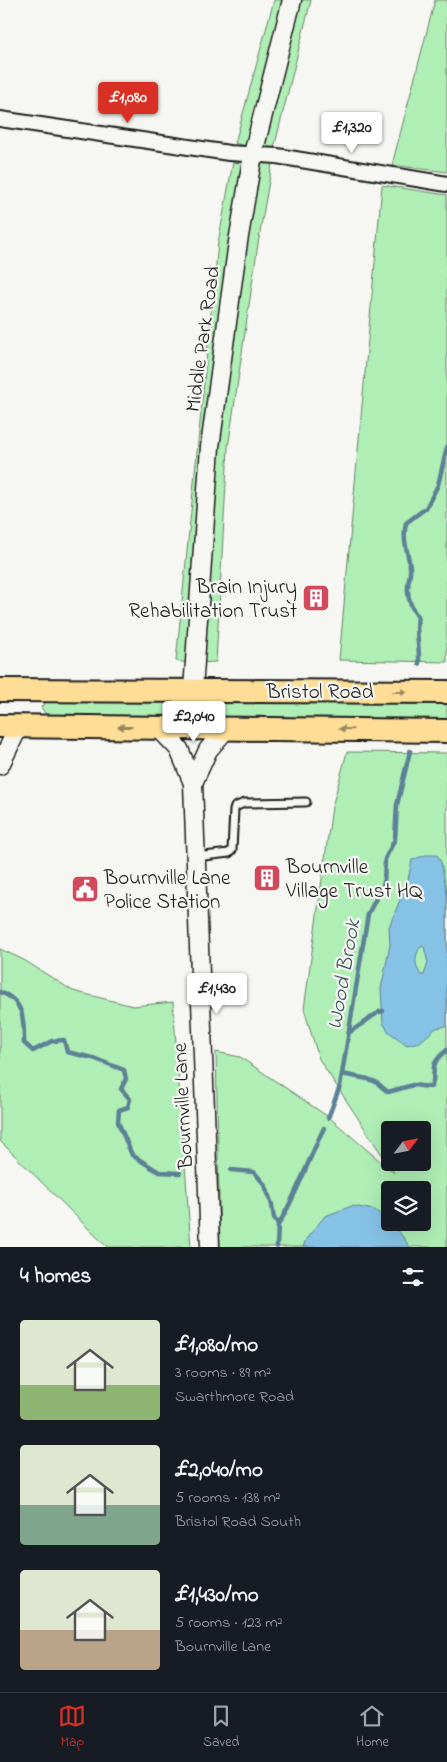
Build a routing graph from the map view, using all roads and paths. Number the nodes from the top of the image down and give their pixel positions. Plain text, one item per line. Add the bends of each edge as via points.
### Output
1 (292, 0) edge
2 (0, 119) edge
3 (252, 154) junction
4 (447, 184) edge
5 (8, 690) edge
6 (44, 690) junction
7 (193, 690) junction
8 (447, 692) edge
9 (10, 726) edge
10 (43, 726) junction
11 (158, 727) junction
12 (218, 728) junction
13 (447, 730) edge
14 (0, 765) edge
15 (193, 783) junction
16 (306, 802) dead end
17 (196, 857) junction
18 (210, 1247) edge

1 - 3 street, Middle Park Road
2 - 3 street via 160,144
3 - 4 street
3 - 7 street, Middle Park Road via 210,447
5 - 6 highway, Bristol Road
5 - 9 highway via 21,698 23,708
6 - 7 highway, Bristol Road
6 - 10 highway via 34,708
7 -> 8 highway, Bristol Road
9 - 10 highway, Bristol Road
9 - 14 street via 13,742
11 -> 10 highway, Bristol Road
11 - 12 highway, Bristol Road
11 - 15 street, Bournville Lane via 179,749
13 -> 12 highway, Bristol Road
12 - 15 street, Bournville Lane
15 - 17 street, Bournville Lane
16 - 17 lane via 238,805 234,810 232,850
17 - 18 street, Bournville Lane

